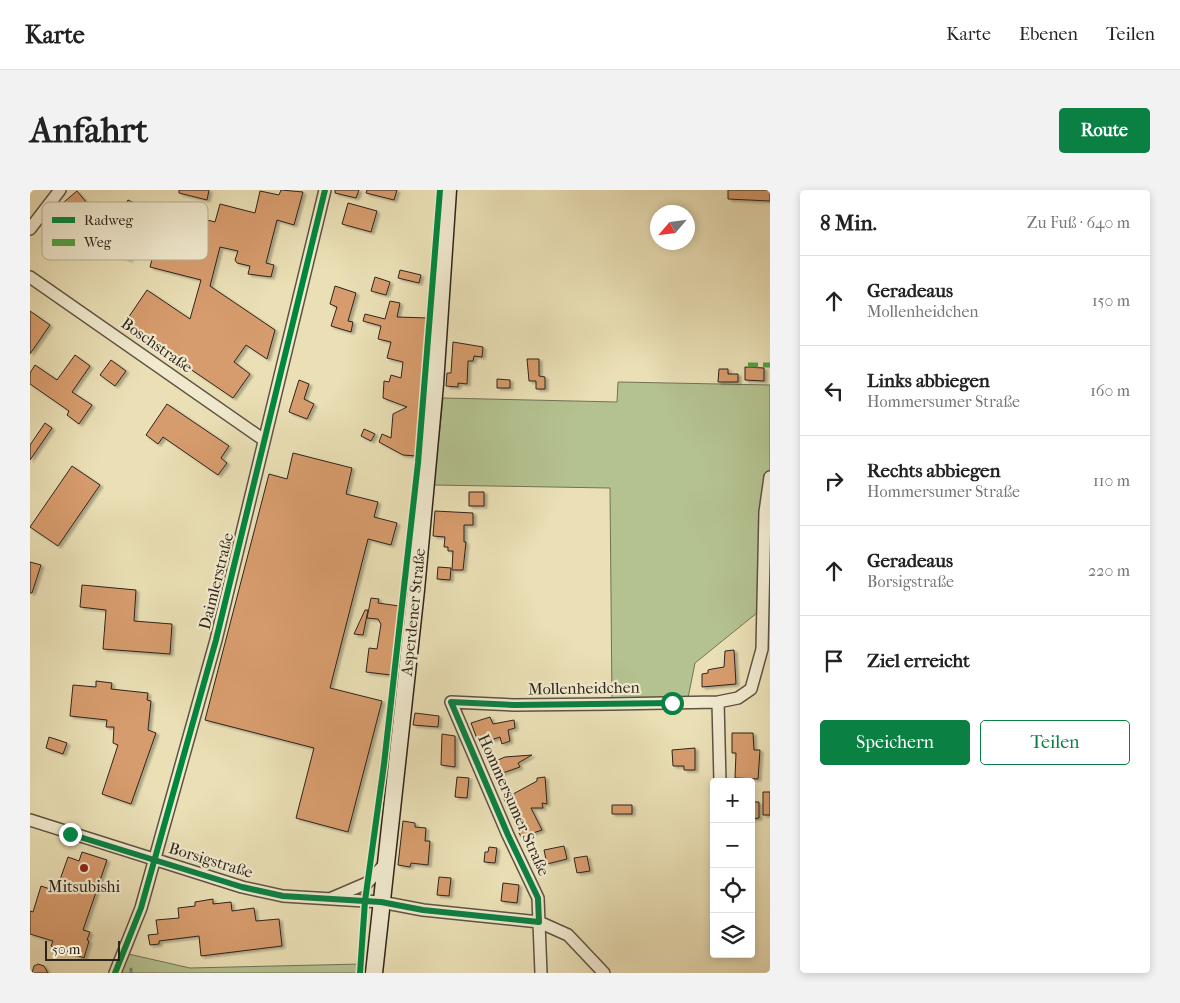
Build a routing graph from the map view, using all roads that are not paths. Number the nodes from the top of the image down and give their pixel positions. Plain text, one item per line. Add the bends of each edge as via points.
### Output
1 (60, 190) edge
2 (325, 190) edge
3 (448, 190) edge
4 (51, 202) edge
5 (42, 213) edge
6 (30, 229) edge
7 (30, 277) edge
8 (264, 440) junction
9 (770, 477) edge
10 (451, 702) joint
11 (718, 702) junction
12 (720, 778) edge
13 (30, 820) edge
14 (155, 860) junction
15 (385, 864) junction
16 (328, 899) junction
17 (381, 902) junction
18 (539, 922) junction
19 (115, 973) edge
20 (374, 973) edge
21 (541, 973) edge
22 (604, 973) edge

1 - 4 street
2 - 8 street, Daimlerstraße
3 - 15 main road, Asperdener Straße via 417,582
5 - 6 street
7 - 8 street, Boschstraße
8 - 14 street, Daimlerstraße via 216,640
9 - 11 street, Mollenheidchen via 765,512 762,649 751,689 738,698
10 - 11 street, Mollenheidchen via 514,705
10 - 18 street, Hommersumer Straße via 538,898
11 - 12 street
13 - 14 street, Borsigstraße
14 - 16 street, Borsigstraße via 242,887 283,896
14 - 19 street, Daimlerstraße via 141,908
15 - 16 street, Borsigstraße via 367,883
15 - 17 main road, Asperdener Straße
16 - 17 street, Borsigstraße
17 - 18 street via 423,910
17 - 20 main road, Asperdener Straße
18 - 21 street, Hommersumer Straße
18 - 22 street via 568,935

